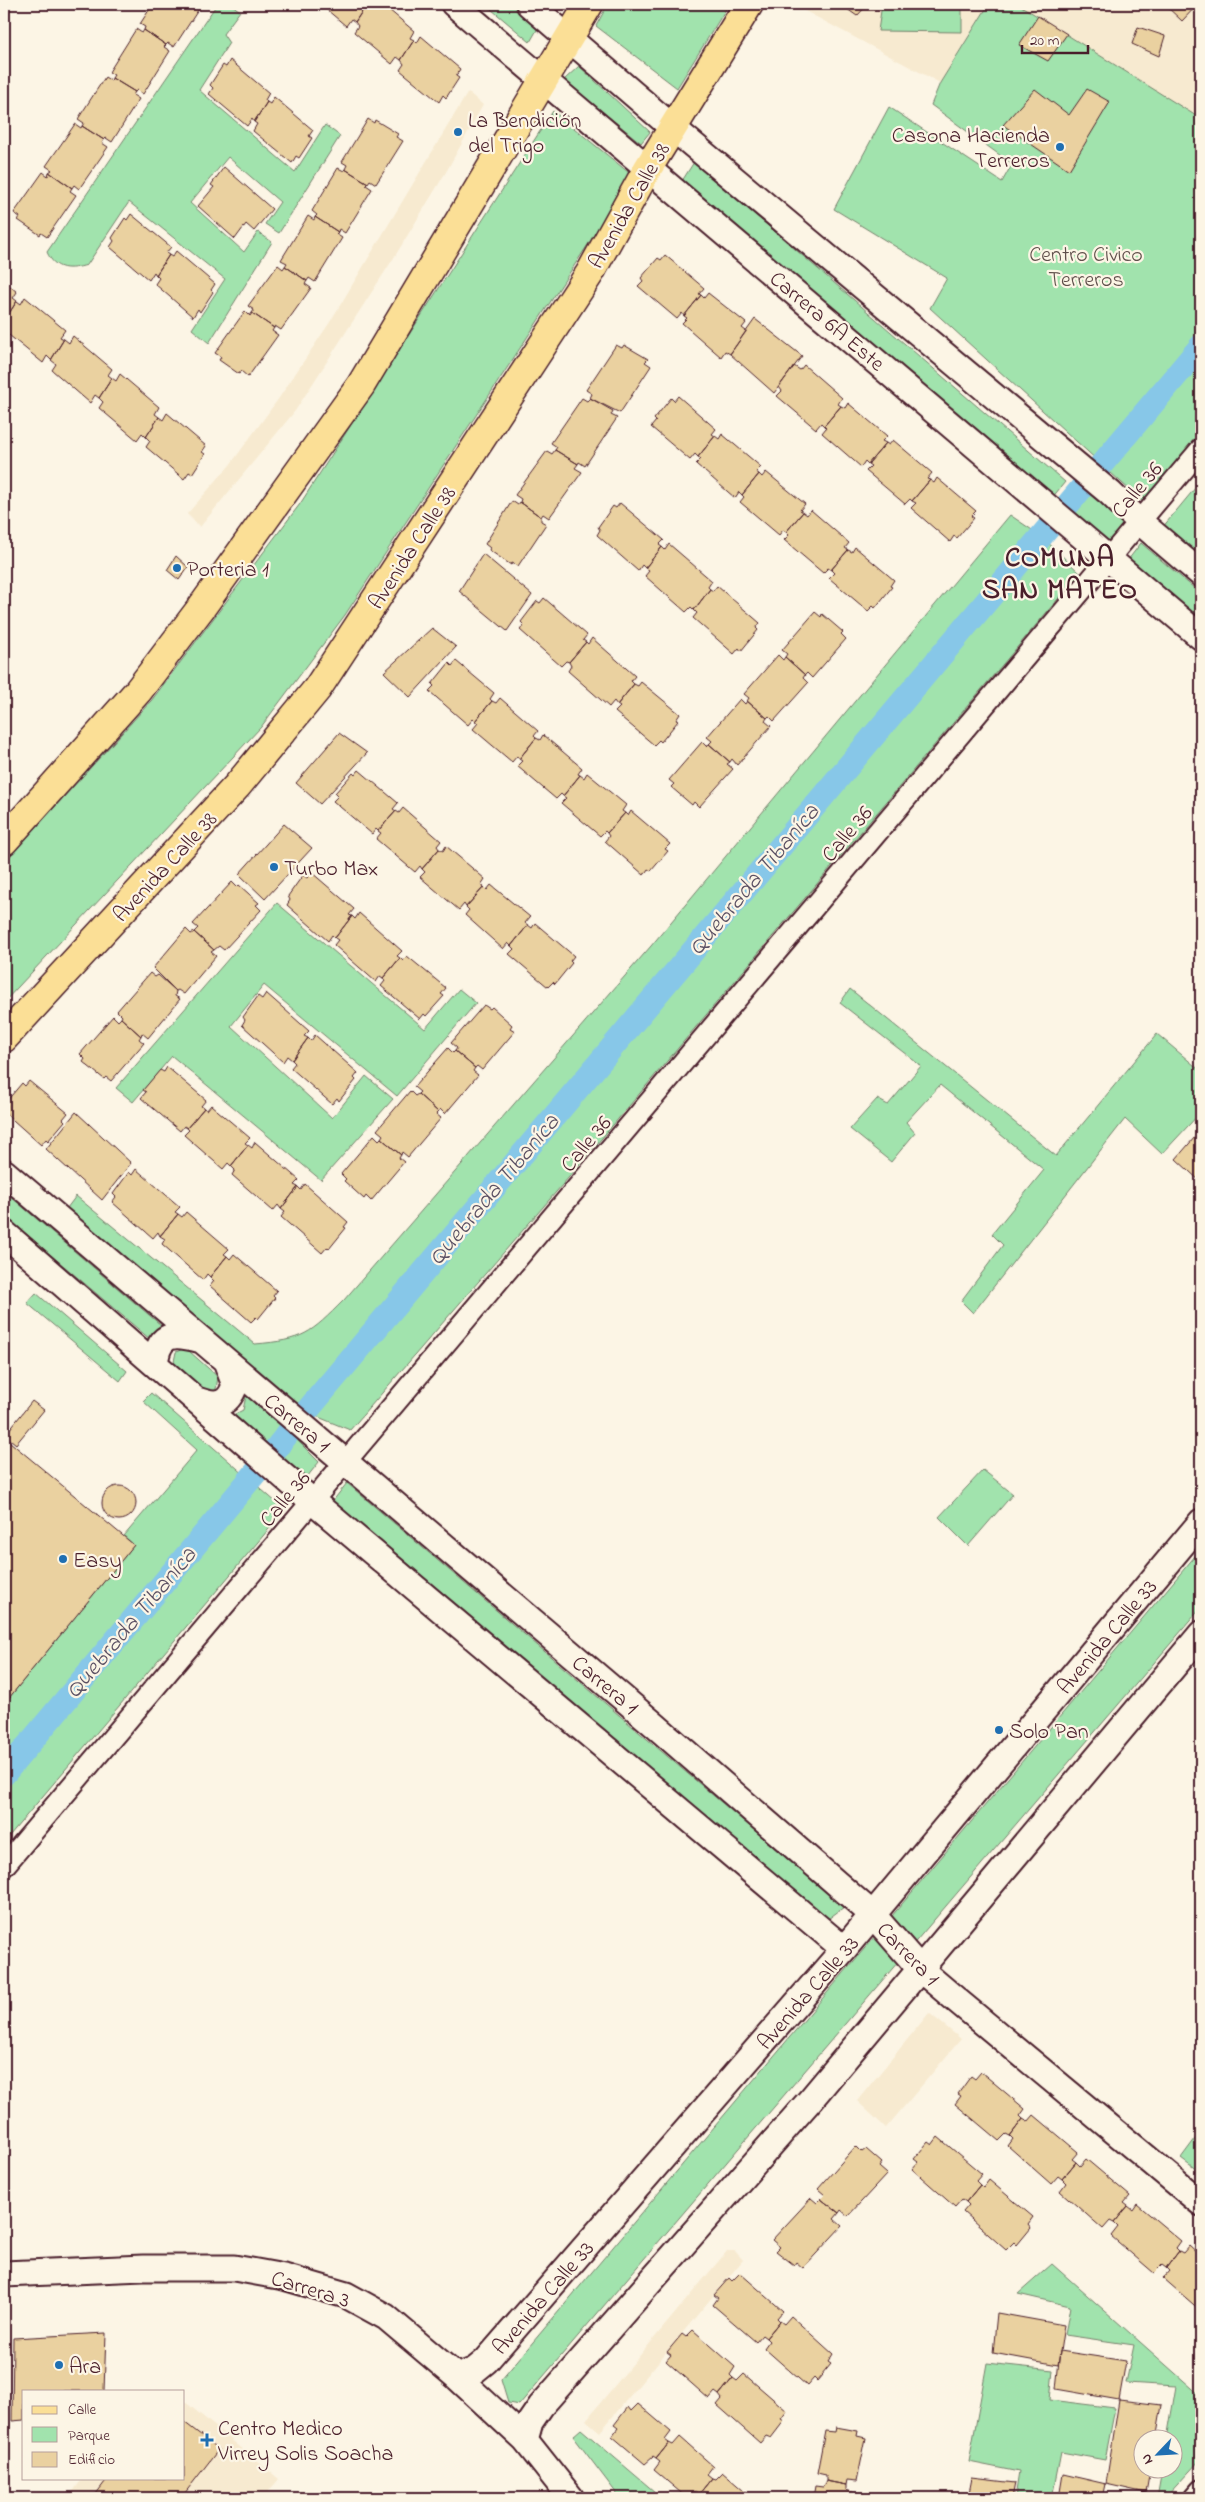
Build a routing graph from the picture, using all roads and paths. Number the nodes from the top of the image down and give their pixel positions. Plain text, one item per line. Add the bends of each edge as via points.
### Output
1 (454, 4) edge
2 (529, 4) edge
3 (589, 4) edge
4 (749, 4) edge
5 (568, 37) junction
6 (543, 80) junction
7 (673, 128) junction
8 (648, 168) junction
9 (1201, 449) edge
10 (1140, 522) junction
11 (1109, 559) junction
12 (1201, 574) edge
13 (1201, 637) edge
14 (4, 841) edge
15 (4, 1038) edge
16 (4, 1172) edge
17 (4, 1233) edge
18 (201, 1340) junction
19 (226, 1361) junction
20 (155, 1364) junction
21 (197, 1400) junction
22 (346, 1462) junction
23 (312, 1501) junction
24 (1201, 1522) edge
25 (1201, 1634) edge
26 (4, 1866) edge
27 (873, 1916) junction
28 (844, 1949) junction
29 (921, 1970) junction
30 (1201, 2203) edge
31 (4, 2274) edge
32 (457, 2376) junction
33 (525, 2440) junction
34 (1201, 2490) edge
35 (571, 2498) edge
36 (1194, 2498) edge

1 - 6 street, Carrera 6A Este
2 - 5 street
3 - 5 main road
4 - 7 main road, Avenida Calle 38
5 - 6 main road
5 - 7 street
6 - 8 street, Carrera 6A Este
6 - 14 main road via 361,385 138,690
7 - 8 main road, Avenida Calle 38
7 - 10 street via 1075,463
8 - 11 street, Carrera 6A Este
8 - 15 main road, Avenida Calle 38 via 590,273 317,689 237,786
9 - 10 street, Calle 36
10 - 11 street, Calle 36
10 - 12 street
11 - 13 street, Carrera 6A Este
11 - 22 street, Calle 36
16 - 18 street, Carrera 1
17 - 20 street, Carrera 1
18 - 19 street, Carrera 1
18 - 20 street via 182,1335 169,1336 159,1346
19 - 21 street via 235,1385 232,1393 221,1404
19 - 22 street, Carrera 1
20 - 21 street, Carrera 1
21 - 23 street, Carrera 1
22 - 23 street, Calle 36
22 - 27 street, Carrera 1
23 - 26 street, Calle 36
23 - 28 street, Carrera 1
24 - 27 street, Avenida Calle 33
25 - 29 street
27 - 28 street, Avenida Calle 33
27 - 29 street, Carrera 1
28 - 32 street, Avenida Calle 33 via 486,2361 475,2370
29 - 30 street, Carrera 1
29 - 33 street via 541,2406 530,2422
31 - 32 street, Carrera 3 via 225,2268 284,2277 346,2294 386,2317
32 - 33 street, Carrera 3
33 - 35 street, Carrera 3
34 - 36 street

